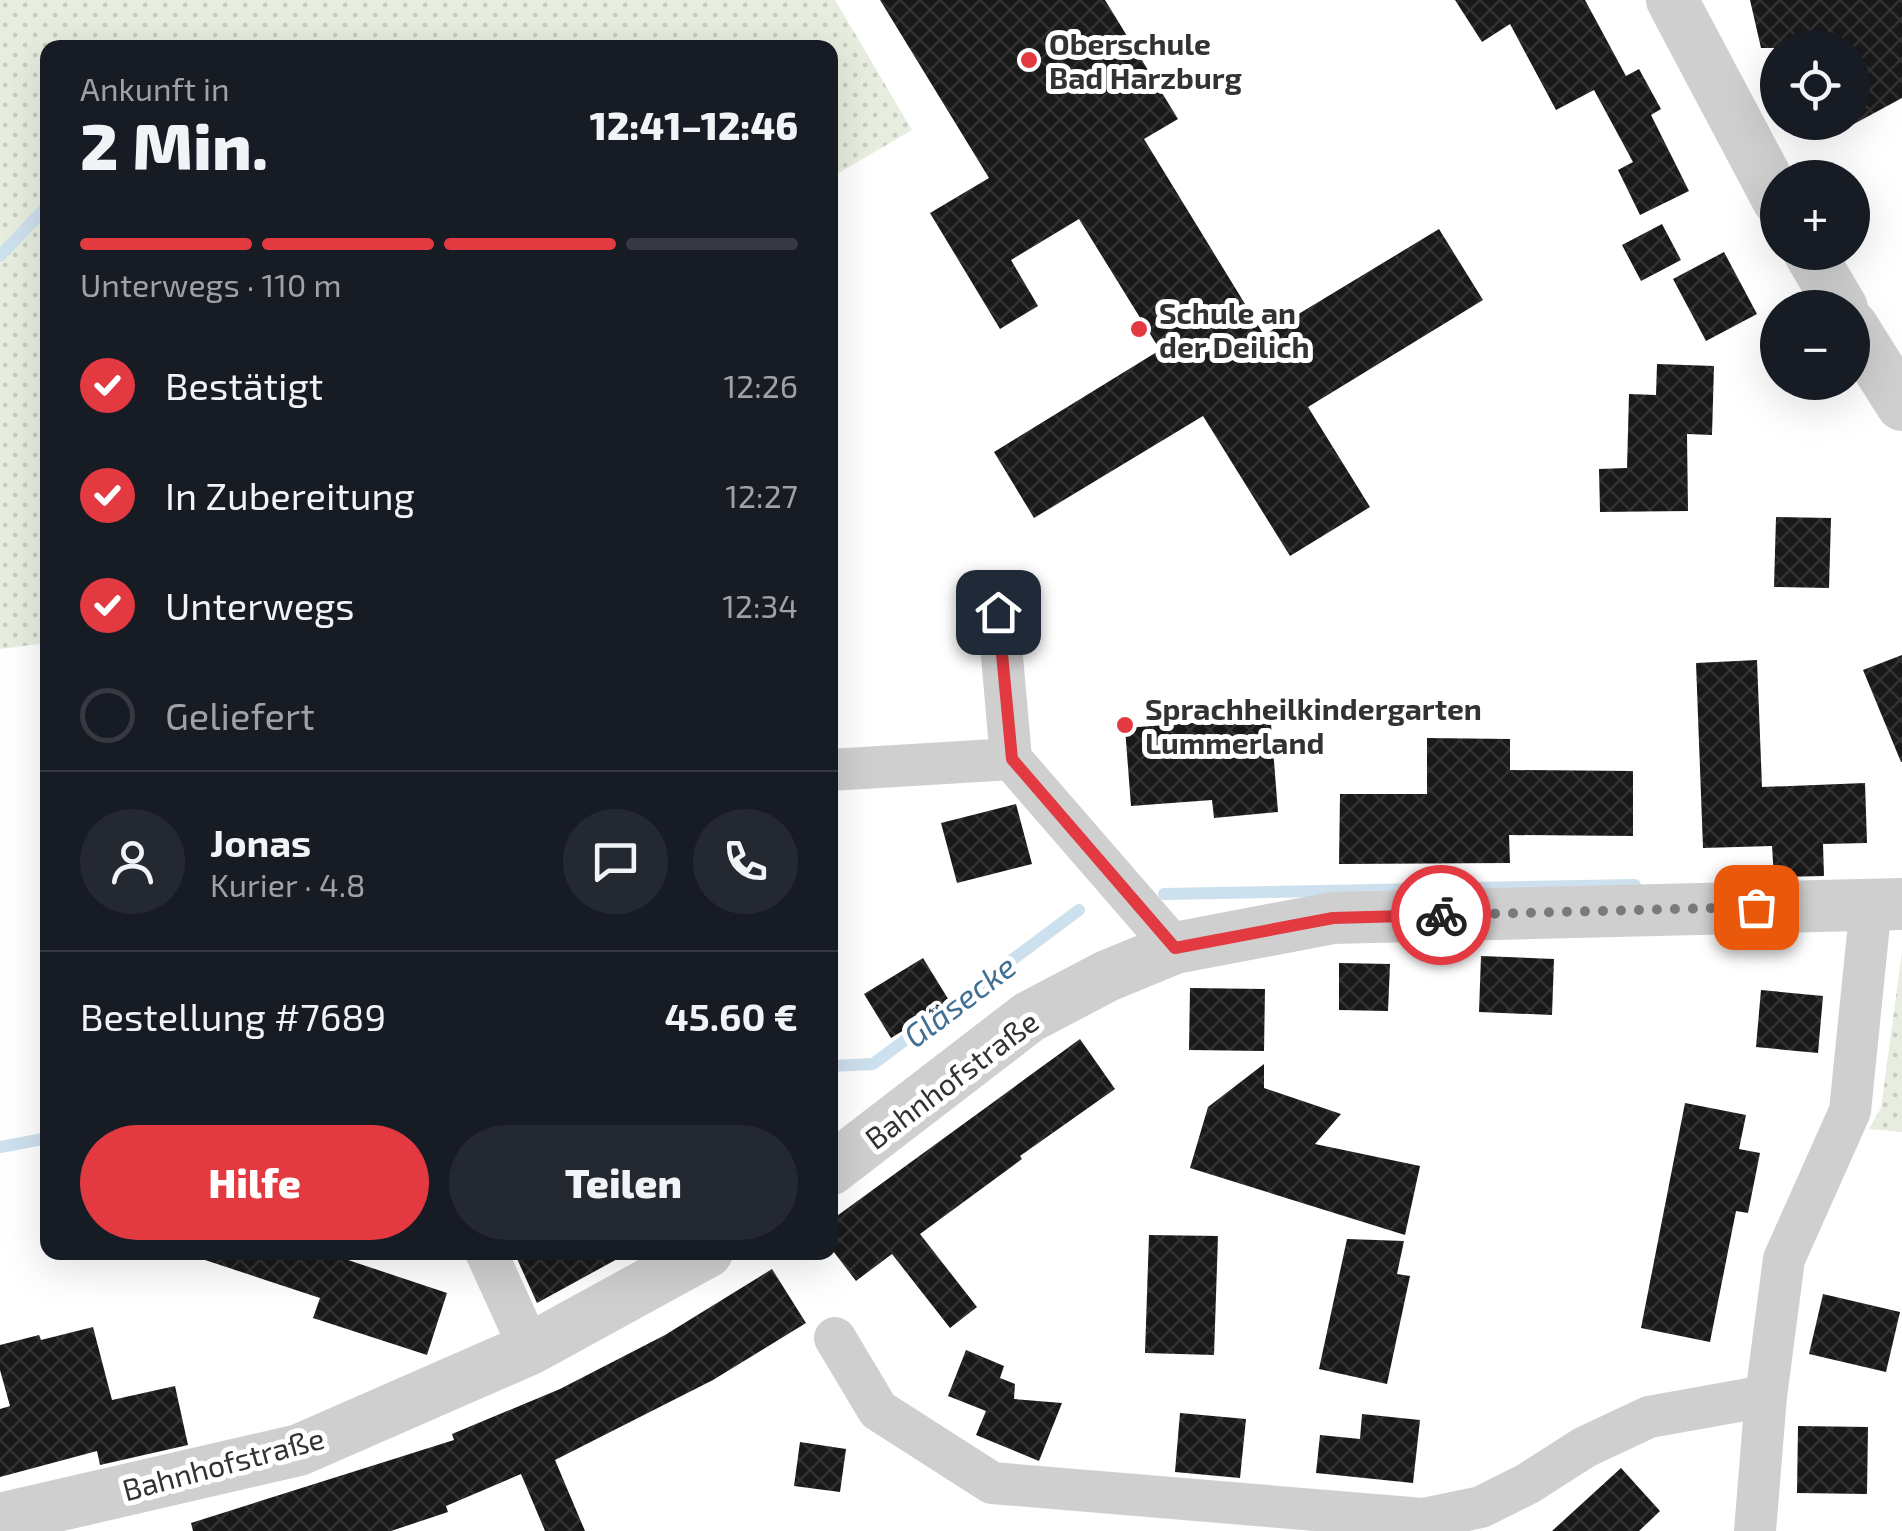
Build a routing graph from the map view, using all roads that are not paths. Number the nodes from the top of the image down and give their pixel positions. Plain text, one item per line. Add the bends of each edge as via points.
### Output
1 (1672, 0) edge
2 (1760, 166) edge
3 (1870, 354) edge
4 (1902, 404) edge
5 (998, 612) dead end
6 (1012, 759) junction
7 (838, 770) edge
8 (1887, 904) edge
9 (1175, 948) junction
10 (838, 1164) edge
11 (490, 1260) edge
12 (692, 1260) edge
13 (834, 1338) dead end
14 (530, 1349) junction
15 (1766, 1396) junction
16 (0, 1519) edge
17 (1754, 1531) edge

1 - 2 street
3 - 4 street
5 - 6 street
6 - 7 street
6 - 9 street
8 - 9 street, Bahnhofstraße via 1333,918
8 - 15 street via 1850,1111 1784,1259
9 - 10 street, Bahnhofstraße via 1029,1017
11 - 14 street
12 - 14 street, Bahnhofstraße
13 - 15 street via 878,1410 992,1484 1423,1520 1481,1507 1648,1417
14 - 16 street, Bahnhofstraße via 299,1450
15 - 17 street

